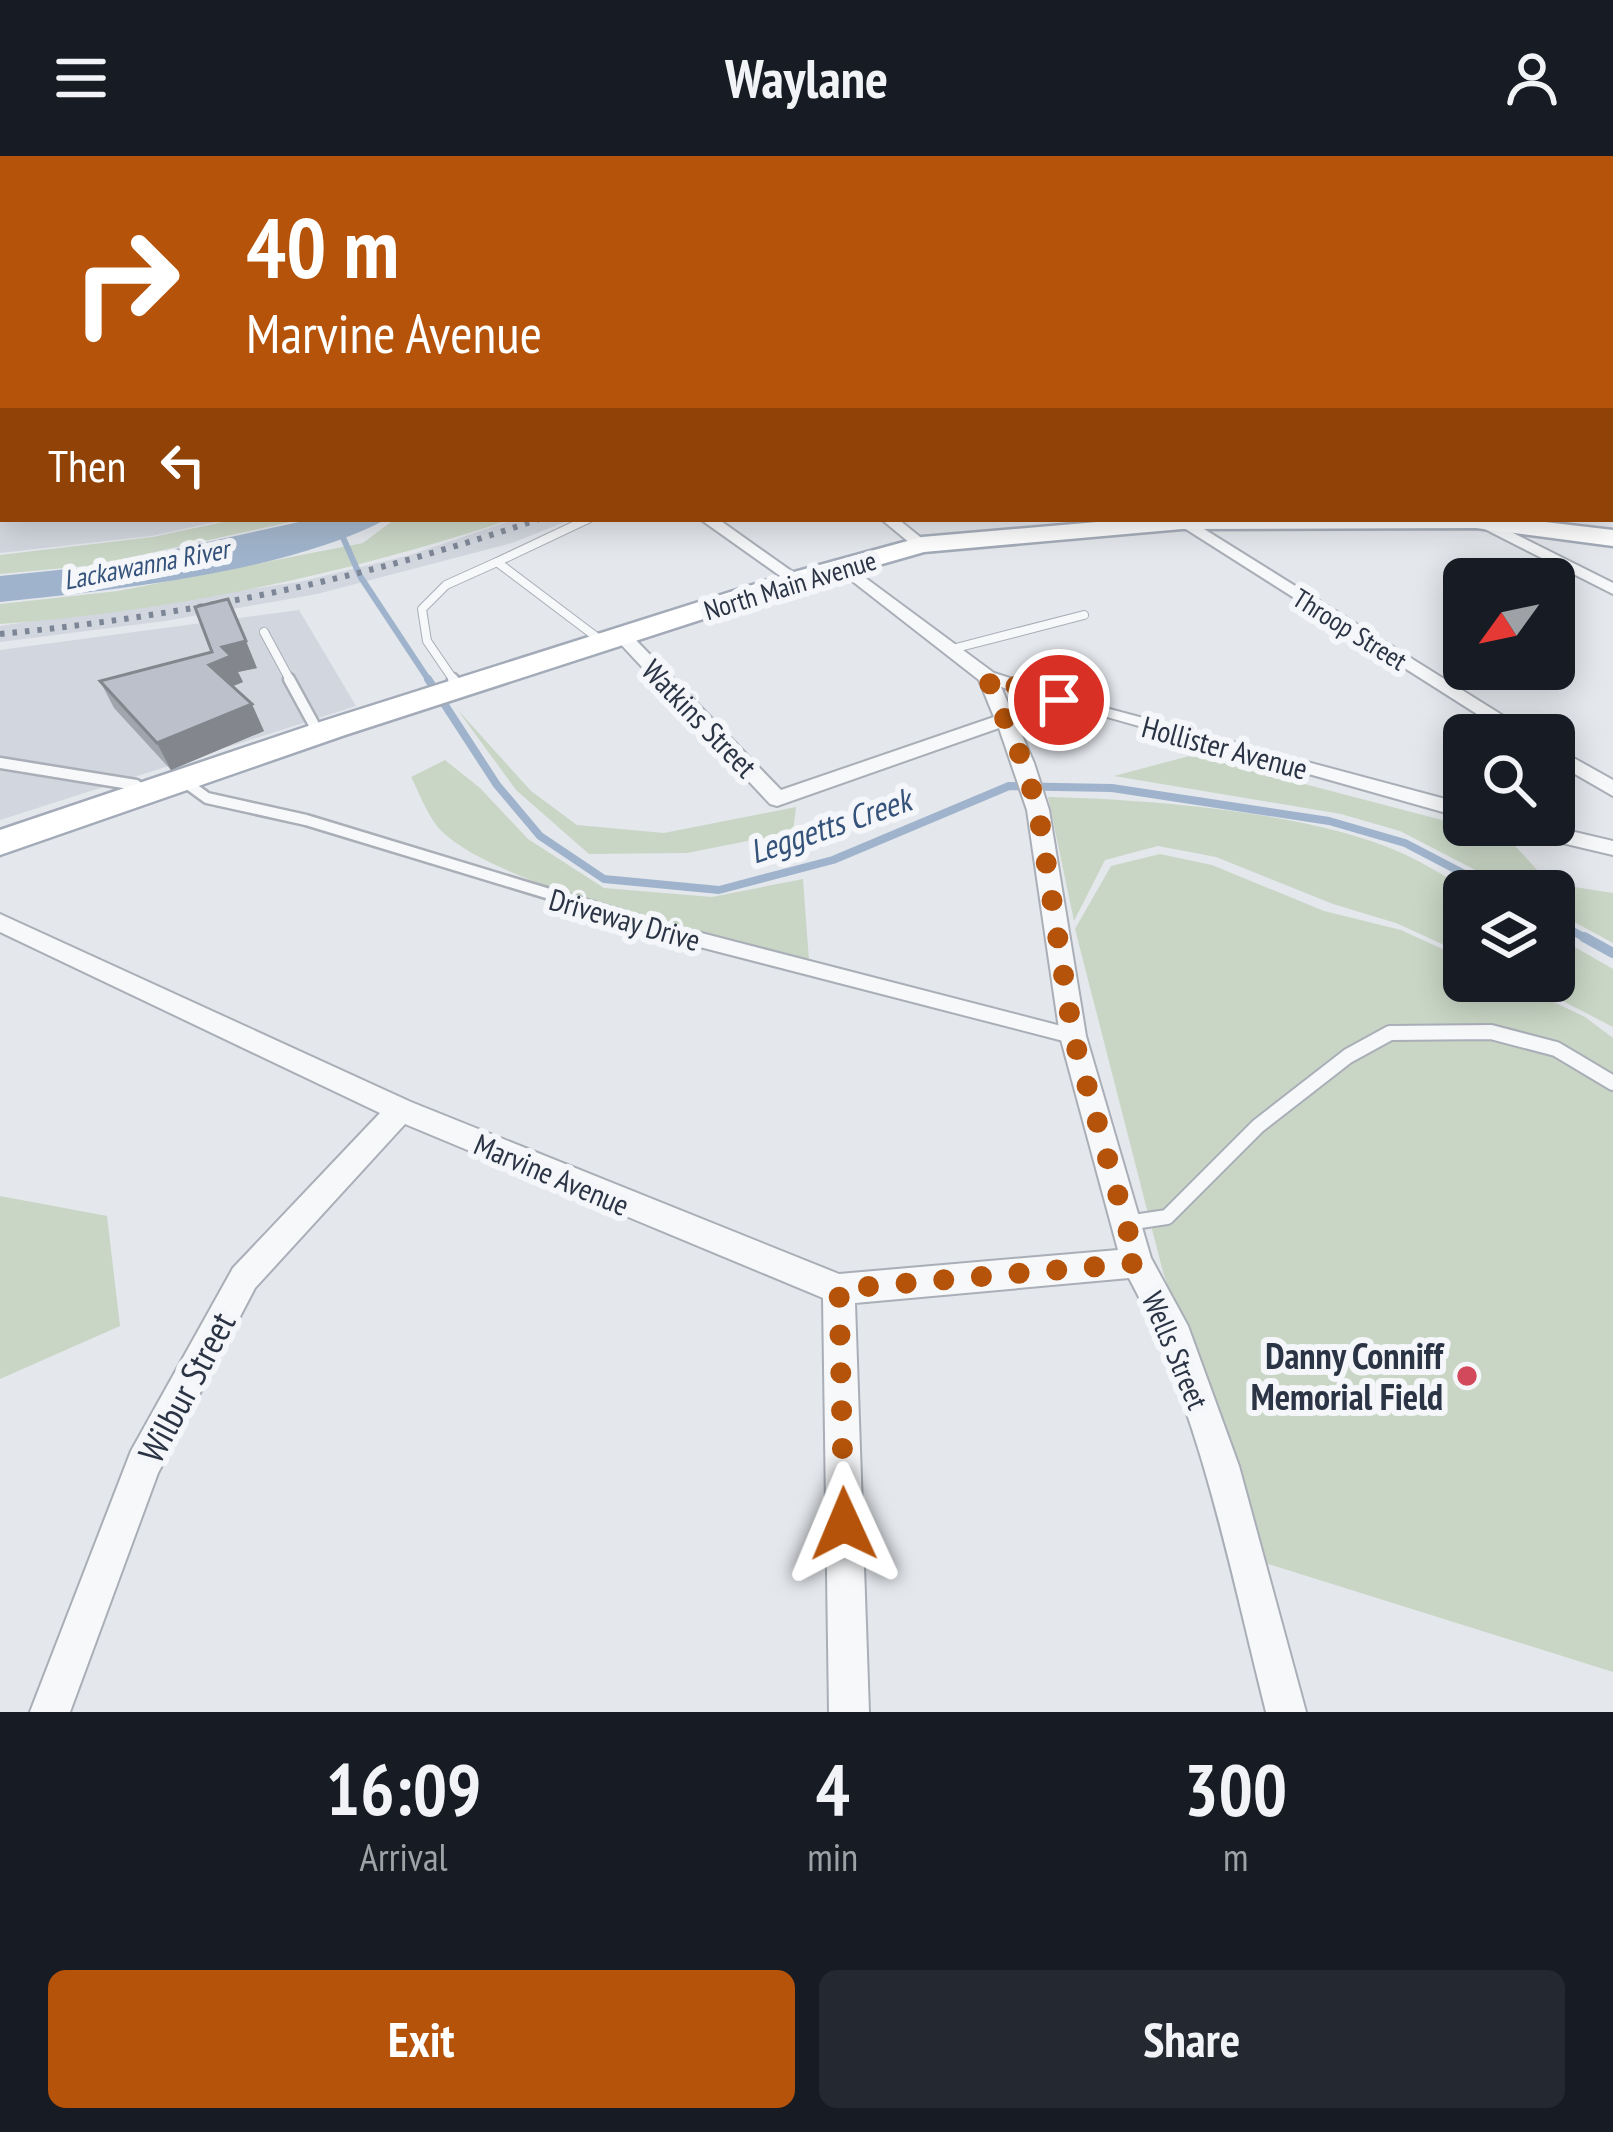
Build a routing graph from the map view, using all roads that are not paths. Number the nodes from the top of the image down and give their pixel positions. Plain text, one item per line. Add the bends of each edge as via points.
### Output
1 (582, 522) edge
2 (712, 522) edge
3 (894, 522) edge
4 (1159, 522) edge
5 (1183, 522) edge
6 (1478, 522) edge
7 (1489, 522) edge
8 (1613, 538) edge
9 (922, 545) junction
10 (497, 562) junction
11 (844, 566) junction
12 (796, 580) junction
13 (1613, 589) edge
14 (1084, 615) dead end
15 (264, 632) dead end
16 (614, 640) junction
17 (952, 650) junction
18 (987, 677) junction
19 (457, 690) junction
20 (1491, 714) edge
21 (1004, 720) junction
22 (319, 734) junction
23 (0, 763) edge
24 (1575, 766) edge
25 (185, 782) junction
26 (1613, 789) edge
27 (146, 795) junction
28 (1443, 805) edge
29 (1575, 839) edge
30 (0, 843) edge
31 (1613, 848) edge
32 (0, 922) edge
33 (1073, 1036) junction
34 (1613, 1083) edge
35 (400, 1110) junction
36 (1125, 1223) junction
37 (1137, 1263) junction
38 (839, 1289) junction
39 (50, 1712) edge
40 (849, 1712) edge
41 (1286, 1712) edge

1 - 10 lane
2 - 12 street
3 - 9 street
4 - 9 main road, North Main Avenue
5 - 20 street, Throop Street
6 - 13 street
7 - 8 main road, North Main Avenue
9 - 11 main road, North Main Avenue
10 - 16 lane
10 - 19 lane via 430,592 421,610 425,646
11 - 12 main road, North Main Avenue
11 - 17 street
12 - 16 main road, North Main Avenue
14 - 17 lane
15 - 22 lane
16 - 19 main road, North Main Avenue
16 - 21 street, Watkins Street via 778,799
17 - 18 street
18 - 21 street, Wells Street
18 - 28 street, Hollister Avenue
19 - 22 main road, North Main Avenue
21 - 33 street, Wells Street via 1038,810
22 - 25 main road, North Main Avenue
23 - 27 lane via 136,785
24 - 26 street
25 - 27 main road, North Main Avenue
25 - 33 lane, Driveway Drive via 207,798 306,820 692,938
27 - 30 main road, North Main Avenue
29 - 31 street
32 - 35 street, Marvine Avenue
33 - 36 street, Wells Street
34 - 36 lane via 1556,1049 1492,1032 1390,1034 1301,1090 1167,1217
35 - 38 street, Marvine Avenue
35 - 39 street, Wilbur Street via 244,1278 144,1464
36 - 37 street, Wells Street
37 - 38 street, Marvine Avenue
37 - 41 street, Wells Street via 1172,1326 1221,1466
38 - 40 street

